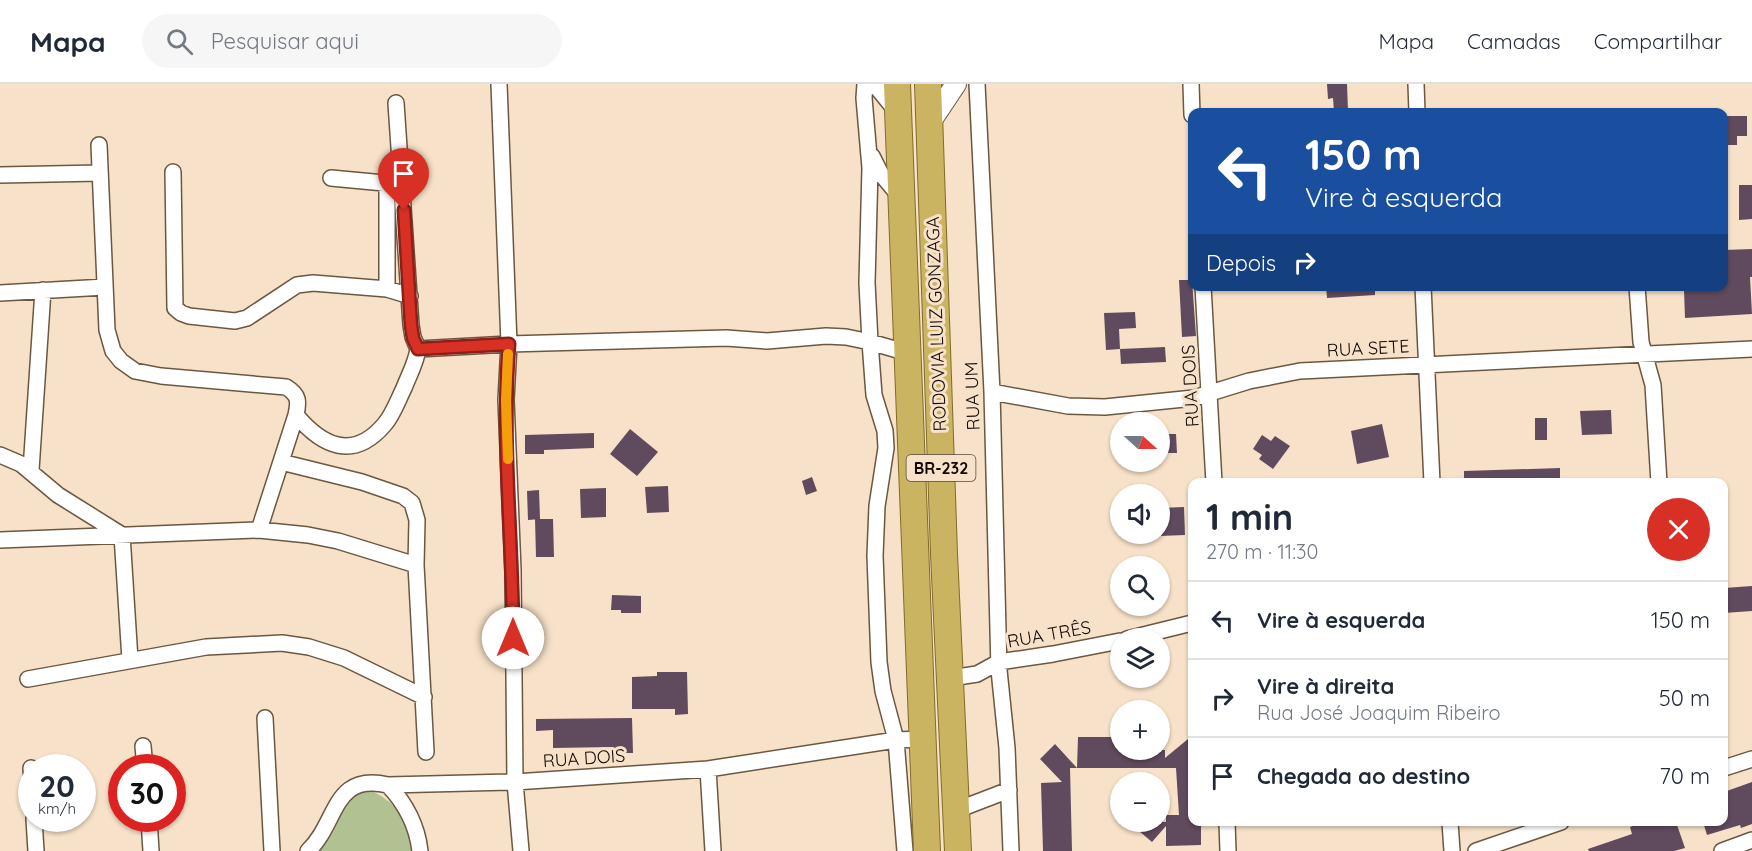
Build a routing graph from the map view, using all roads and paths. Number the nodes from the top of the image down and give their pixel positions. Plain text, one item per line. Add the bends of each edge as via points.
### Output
1 (499, 84) edge
2 (865, 84) edge
3 (874, 84) edge
4 (897, 84) edge
5 (928, 84) edge
6 (956, 84) edge
7 (977, 84) edge
8 (1191, 84) edge
9 (1416, 84) edge
10 (396, 103) dead end
11 (1192, 108) edge
12 (1417, 108) edge
13 (899, 115) junction
14 (930, 123) junction
15 (99, 145) dead end
16 (869, 149) junction
17 (173, 172) dead end
18 (100, 173) junction
19 (0, 176) edge
20 (330, 178) dead end
21 (902, 200) junction
22 (105, 287) junction
23 (387, 289) junction
24 (43, 291) junction
25 (1203, 291) edge
26 (1423, 291) edge
27 (1637, 291) edge
28 (0, 293) edge
29 (410, 296) junction
30 (870, 342) junction
31 (509, 344) junction
32 (418, 349) junction
33 (1752, 350) edge
34 (908, 353) junction
35 (1643, 355) junction
36 (1426, 364) junction
37 (992, 392) junction
38 (1210, 393) junction
39 (296, 415) junction
40 (0, 455) edge
41 (281, 462) junction
42 (31, 470) junction
43 (1214, 478) edge
44 (1432, 478) edge
45 (1659, 478) edge
46 (259, 530) junction
47 (122, 535) junction
48 (0, 540) edge
49 (416, 565) junction
50 (1188, 623) edge
51 (1169, 628) edge
52 (1110, 643) edge
53 (130, 660) junction
54 (999, 662) junction
55 (951, 678) junction
56 (28, 679) dead end
57 (424, 697) junction
58 (265, 718) dead end
59 (923, 739) junction
60 (896, 740) junction
61 (143, 746) dead end
62 (426, 752) dead end
63 (144, 754) edge
64 (1752, 759) edge
65 (1728, 767) edge
66 (708, 769) junction
67 (515, 782) junction
68 (388, 785) junction
69 (1009, 790) junction
70 (957, 810) junction
71 (1227, 826) edge
72 (1450, 826) edge
73 (1549, 826) edge
74 (35, 832) edge
75 (149, 832) edge
76 (1752, 840) edge
77 (36, 851) edge
78 (151, 851) edge
79 (272, 851) edge
80 (308, 851) edge
81 (420, 851) edge
82 (521, 851) edge
83 (713, 851) edge
84 (905, 851) edge
85 (927, 851) edge
86 (958, 851) edge
87 (1011, 851) edge
88 (1228, 851) edge
89 (1452, 851) edge
90 (1476, 851) edge
91 (1722, 851) edge

1 - 31 street
2 - 16 street
3 - 13 street
4 - 13 highway, RODOVIA LUIZ GONZAGA / BR-232
5 - 14 highway, RODOVIA LUIZ GONZAGA / BR-232
6 - 14 street
7 - 37 street, RUA UM
8 - 11 street
9 - 12 street
10 - 29 street
13 - 21 highway, RODOVIA LUIZ GONZAGA / BR-232
14 - 55 highway, RODOVIA LUIZ GONZAGA / BR-232
15 - 18 street
16 - 21 street
16 - 30 street
17 - 23 street via 175,308 181,313 235,321 247,318 297,285 313,283
18 - 19 street
18 - 22 street
20 - 23 street via 384,183
21 - 34 highway, RODOVIA LUIZ GONZAGA / BR-232
22 - 24 street
22 - 39 street via 107,330 113,351 135,371 286,387 297,397
23 - 29 street
24 - 28 street
24 - 42 street
25 - 38 street, RUA DOIS
26 - 36 street
27 - 35 street
29 - 32 street via 412,332
30 - 31 street via 826,336 767,341 726,338
30 - 34 street
30 - 60 street via 874,395 886,448 877,506 875,556 879,662
31 - 32 street
31 - 67 street via 506,400
32 - 39 street via 395,407 384,425 363,442 348,447 330,444
33 - 35 street, RUA SETE
34 - 59 highway, RODOVIA LUIZ GONZAGA / BR-232
35 - 36 street, RUA SETE
35 - 45 street via 1653,384
36 - 38 street, RUA SETE via 1300,371
36 - 44 street
37 - 38 street, RUA SETE via 1068,406 1105,407 1160,403
37 - 54 street, RUA UM
38 - 43 street, RUA DOIS
39 - 41 street
40 - 42 street
41 - 46 street
41 - 49 street via 362,482 412,502 417,520
42 - 47 street via 58,495
46 - 47 street
46 - 49 street via 338,541
47 - 48 street
47 - 53 street
49 - 57 street
50 - 51 street
52 - 54 street, RUA TRÊS
53 - 56 street
53 - 57 street via 206,647 282,643 344,658
54 - 55 street, RUA TRÊS via 977,674
54 - 69 street, RUA UM via 1011,747
55 - 70 highway, RODOVIA LUIZ GONZAGA / BR-232
57 - 62 street
58 - 79 street
59 - 60 street, RUA DOIS
59 - 85 highway, RODOVIA LUIZ GONZAGA / BR-232
60 - 66 street, RUA DOIS
60 - 84 street
61 - 63 street
64 - 65 street
66 - 67 street, RUA DOIS
66 - 83 street
67 - 68 street, RUA DOIS
67 - 82 street
68 - 80 street, RUA DOIS via 359,783 344,792 323,834
68 - 81 street via 410,814
69 - 70 street
69 - 87 street, RUA UM
70 - 86 highway, RODOVIA LUIZ GONZAGA / BR-232
71 - 88 street
72 - 89 street
73 - 90 street
74 - 77 street
75 - 78 street
76 - 91 street

